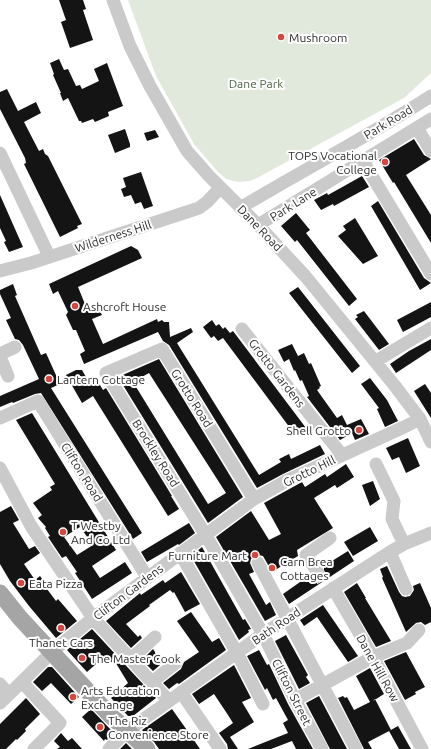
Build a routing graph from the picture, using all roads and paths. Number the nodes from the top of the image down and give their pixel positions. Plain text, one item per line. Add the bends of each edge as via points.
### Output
1 (113, 0) edge
2 (431, 96) edge
3 (431, 119) edge
4 (417, 128) junction
5 (431, 151) edge
6 (0, 153) edge
7 (363, 161) junction
8 (220, 188) junction
9 (240, 208) junction
10 (258, 225) junction
11 (49, 256) junction
12 (0, 271) edge
13 (431, 274) edge
14 (431, 328) edge
15 (242, 329) dead end
16 (16, 347) dead end
17 (0, 355) edge
18 (376, 361) junction
19 (106, 373) joint
20 (8, 376) dead end
21 (0, 418) edge
22 (420, 419) junction
23 (431, 442) edge
24 (342, 455) junction
25 (376, 464) dead end
26 (0, 468) edge
27 (254, 499) junction
28 (431, 533) edge
29 (205, 534) junction
30 (330, 538) dead end
31 (404, 544) junction
32 (390, 552) junction
33 (180, 553) junction
34 (258, 563) dead end
35 (147, 577) junction
36 (325, 583) junction
37 (406, 589) dead end
38 (0, 593) edge
39 (94, 618) junction
40 (287, 618) junction
41 (419, 630) dead end
42 (263, 634) junction
43 (155, 637) dead end
44 (52, 652) junction
45 (237, 653) junction
46 (373, 657) junction
47 (132, 659) junction
48 (176, 663) dead end
49 (22, 682) junction
50 (152, 682) junction
51 (0, 684) edge
52 (322, 685) junction
53 (181, 692) junction
54 (5, 699) edge
55 (295, 700) junction
56 (169, 701) junction
57 (262, 704) dead end
58 (128, 731) junction
59 (34, 749) edge
60 (109, 749) edge
61 (147, 749) edge
62 (220, 749) edge
63 (322, 749) edge
64 (356, 749) edge
65 (422, 749) edge

1 - 8 street, Dane Road via 130,46 150,86 187,150
2 - 9 street, Park Road
3 - 4 street, Park Lane
4 - 5 street
4 - 7 street, Park Lane
6 - 11 street
7 - 10 street, Park Lane
7 - 13 street
8 - 9 street, Dane Road
8 - 11 street, Wilderness Hill via 199,208
9 - 10 street, Dane Road
10 - 18 street, Dane Road via 306,277
11 - 12 street, Wilderness Hill
14 - 18 street
15 - 24 street, Grotto Gardens
16 - 17 street
17 - 20 street
18 - 22 street, Dane Road
19 - 27 street, Grotto Road via 162,349
19 - 29 street, Brockley Road
21 - 35 street, Clifton Road via 38,401
22 - 23 street, Dane Road
22 - 24 street, Grotto Hill
24 - 27 street, Grotto Hill
25 - 31 street via 394,501 392,519
26 - 39 street via 31,526
27 - 29 street, Grotto Hill
28 - 31 street, Bath Road
29 - 33 street, Clifton Gardens
29 - 42 street, Brockley Road
30 - 36 street, Dane Hill Row via 306,555
31 - 32 street, Bath Road
32 - 36 street, Bath Road
32 - 37 street
33 - 35 street, Clifton Gardens
33 - 45 street
34 - 40 street
35 - 39 street, Clifton Gardens
36 - 40 street, Bath Road
36 - 46 street, Dane Hill Row
38 - 44 main road
39 - 44 street, Clifton Gardens
39 - 47 street
40 - 42 street, Bath Road
40 - 52 street
41 - 46 street via 407,643
42 - 45 street, Bath Road
42 - 55 street, Clifton Street
43 - 47 street
44 - 49 street, Clifton Gardens
44 - 58 main road
45 - 53 street, Bath Road
45 - 57 street
46 - 52 street
46 - 65 street, Dane Hill Row
47 - 50 street
48 - 50 street
49 - 54 street, Clifton Gardens
49 - 59 street via 60,723
50 - 56 street
51 - 54 street
52 - 55 street
52 - 64 street
53 - 56 street, Bath Road
53 - 62 street
55 - 63 street, Clifton Street
56 - 58 street, Bath Road
58 - 60 street, Bath Road
58 - 61 main road

